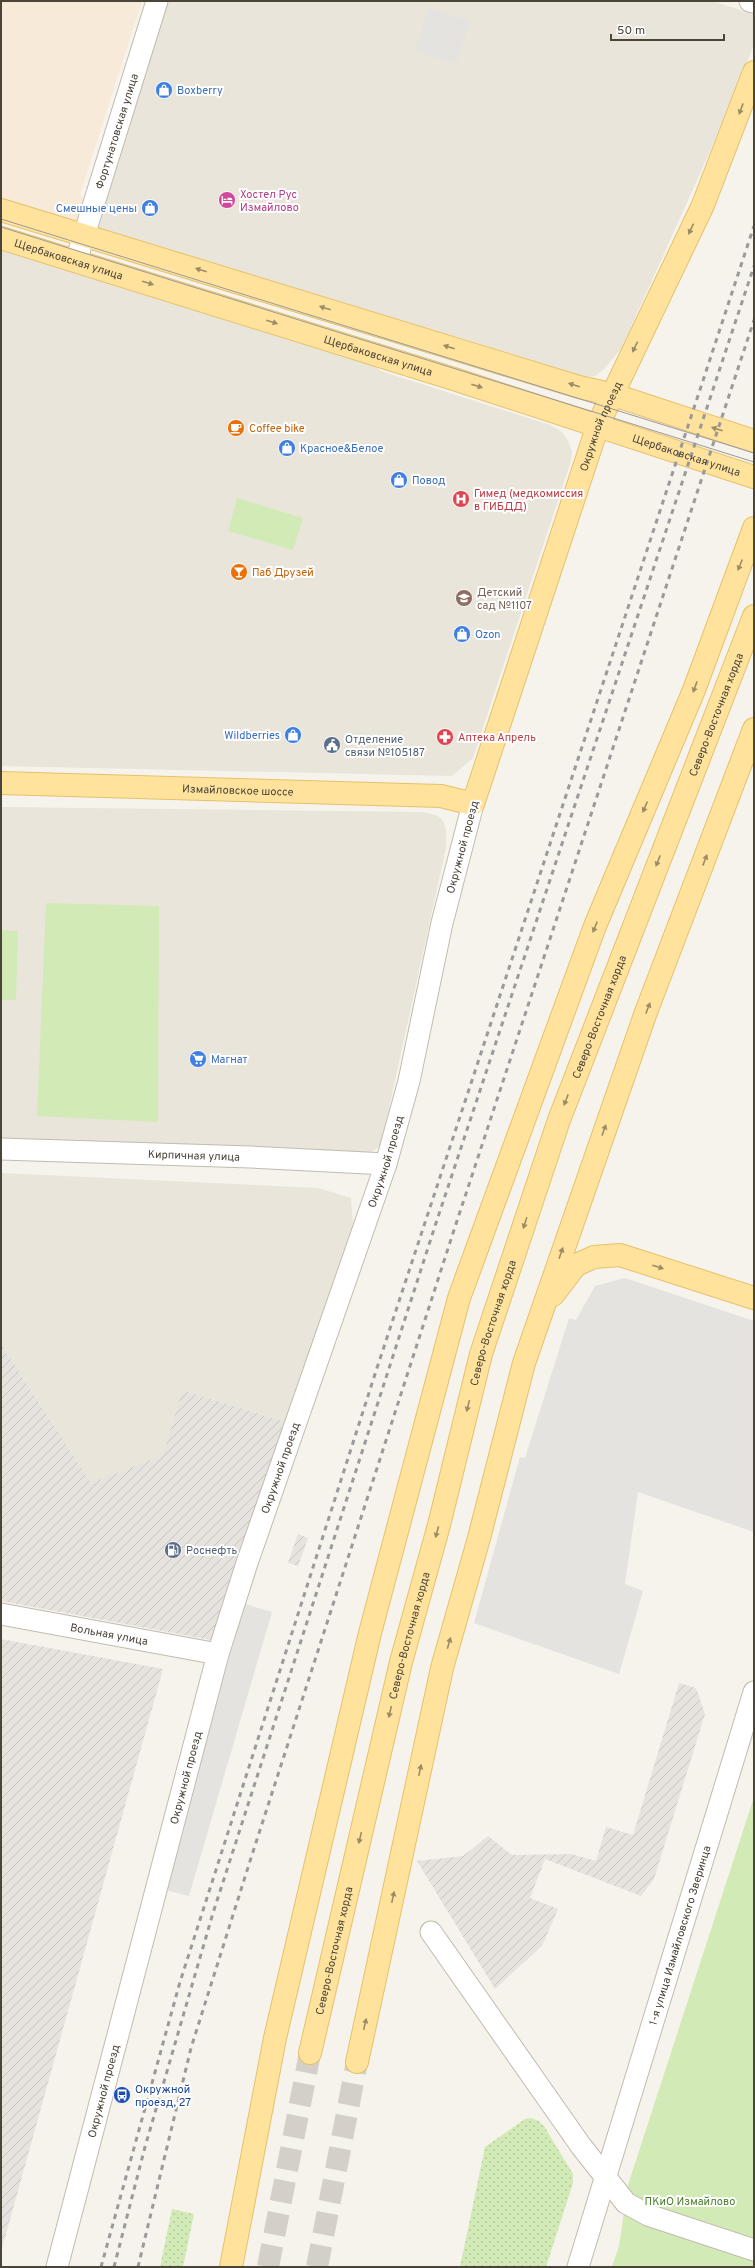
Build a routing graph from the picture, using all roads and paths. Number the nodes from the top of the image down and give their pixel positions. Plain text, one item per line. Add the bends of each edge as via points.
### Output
1 (157, 1) edge
2 (750, 1) edge
3 (754, 2) edge
4 (754, 72) edge
5 (1, 210) edge
6 (84, 235) junction
7 (1, 238) edge
8 (76, 261) junction
9 (611, 394) junction
10 (598, 425) junction
11 (754, 441) edge
12 (744, 473) edge
13 (754, 486) edge
14 (754, 528) edge
15 (754, 616) edge
16 (754, 729) edge
17 (1, 783) edge
18 (473, 804) junction
19 (1, 1149) edge
20 (386, 1164) junction
21 (754, 1298) edge
22 (539, 1316) junction
23 (1, 1614) edge
24 (218, 1654) junction
25 (754, 1692) edge
26 (431, 1932) dead end
27 (310, 2053) tunnel mouth
28 (357, 2062) tunnel mouth
29 (606, 2178) junction
30 (754, 2250) edge
31 (57, 2267) edge
32 (231, 2267) edge
33 (578, 2267) edge

1 - 6 street, Фортунатовская улица
2 - 3 street
4 -> 9 main road, Окружной проезд via 703,205
5 - 6 main road
6 - 8 street, Фортунатовская улица
9 -> 6 main road via 564,382
7 - 8 main road, Щербаковская улица
8 -> 10 main road, Щербаковская улица
9 - 10 main road, Окружной проезд
11 -> 9 main road
10 - 12 main road, Щербаковская улица
10 - 18 main road, Окружной проезд
12 - 13 main road
14 -> 32 main road via 694,690 595,926 459,1298 370,1633 275,2038
15 -> 27 main road, Северо-Восточная хорда via 562,1113 481,1354 439,1525 401,1662
22 -> 16 main road via 646,1012
17 - 18 main road, Измайловское шоссе via 442,796
18 - 20 street, Окружной проезд via 442,923 410,1081
19 - 20 street, Кирпичная улица
20 - 24 street, Окружной проезд via 247,1563
22 -> 21 main road via 576,1265 594,1257 620,1255
28 -> 22 main road via 442,1668
23 - 24 street, Вольная улица
24 - 31 street, Окружной проезд
25 - 29 street, 1-я улица Измайловского Зверинца
26 - 29 street
29 - 30 street via 626,2203 637,2210
29 - 33 street, 1-я улица Измайловского Зверинца

